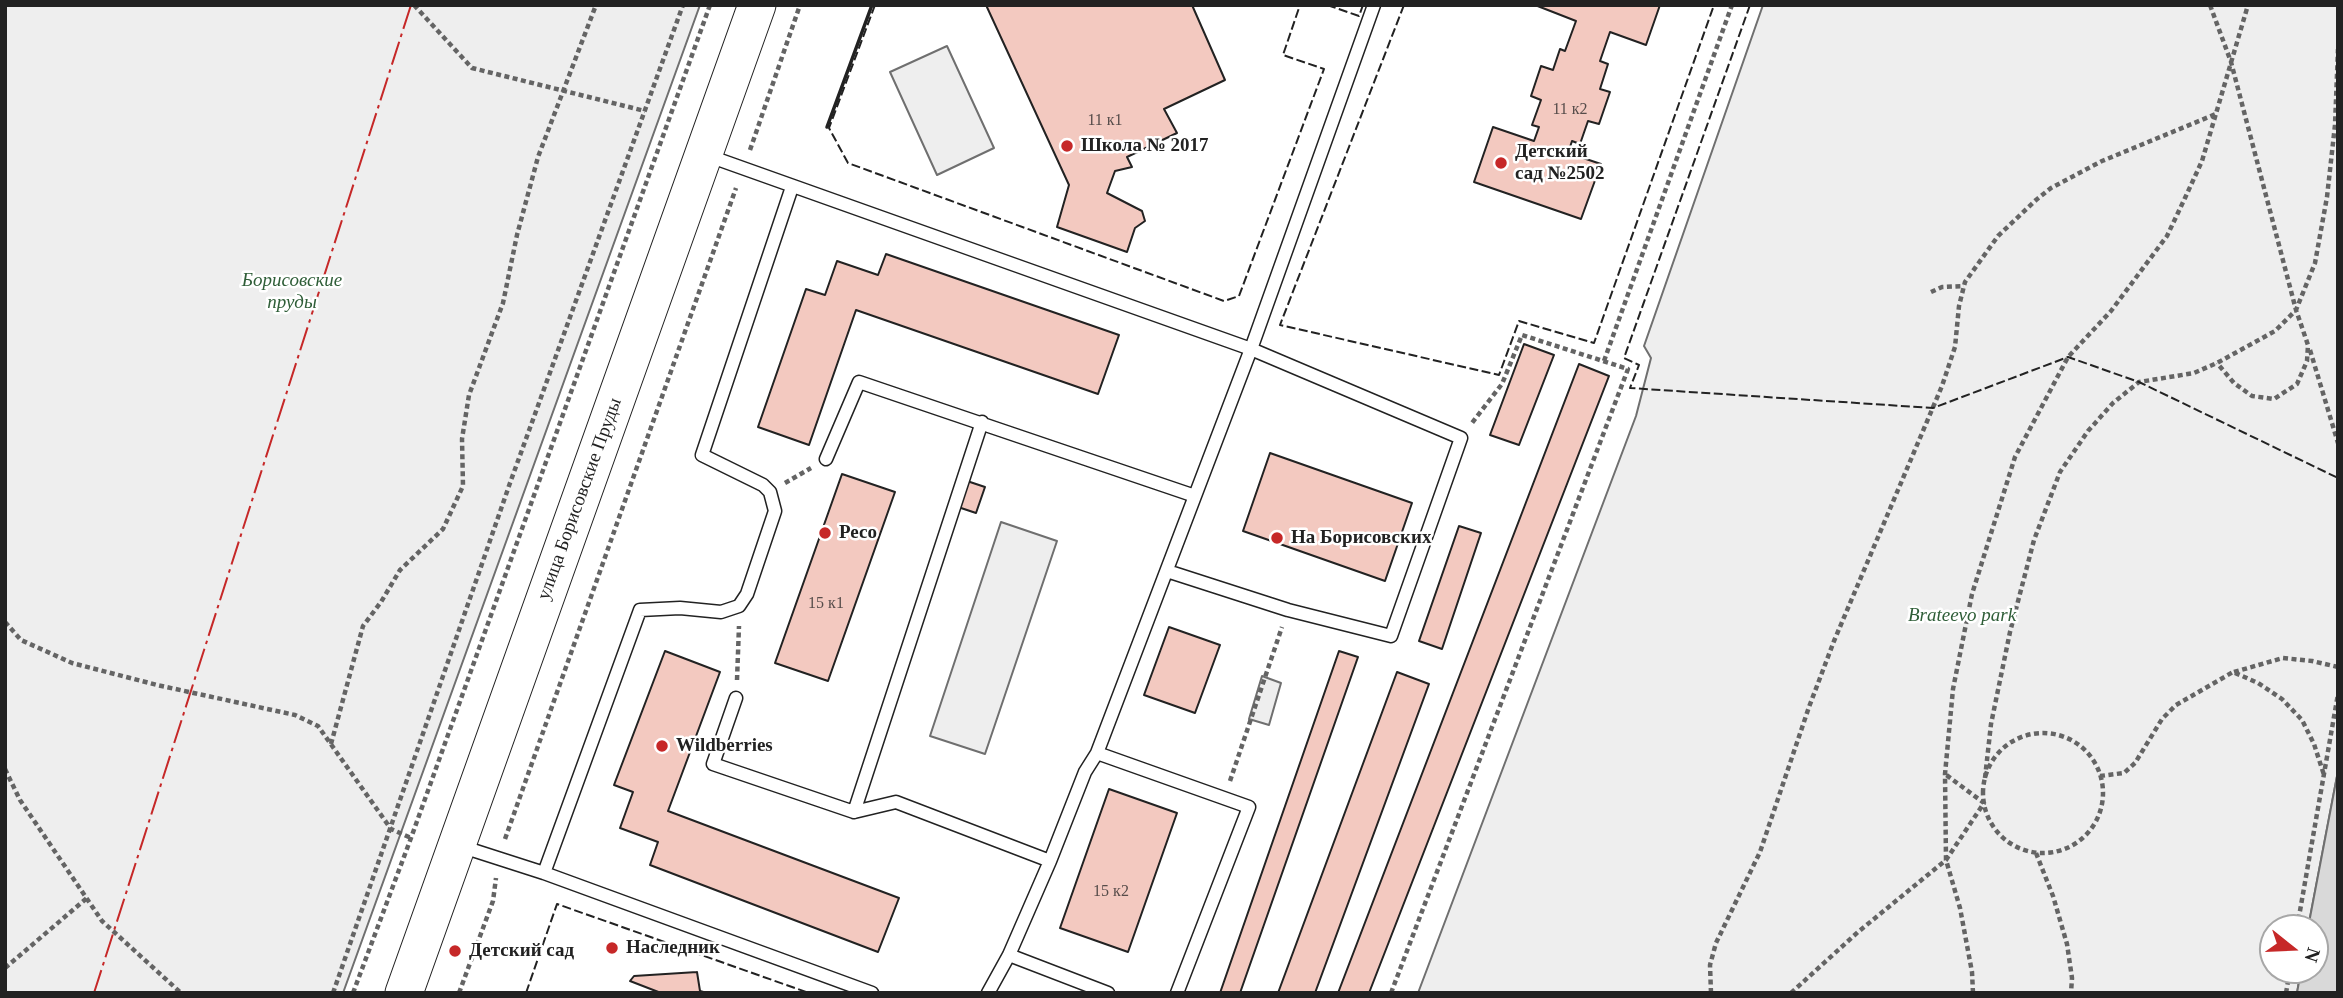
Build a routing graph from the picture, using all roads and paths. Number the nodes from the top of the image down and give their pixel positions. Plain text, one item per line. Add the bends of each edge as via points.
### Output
1 (414, 5) edge
2 (596, 5) edge
3 (683, 5) edge
4 (710, 5) edge
5 (757, 5) edge
6 (800, 5) edge
7 (1374, 5) edge
8 (1732, 5) edge
9 (2210, 5) edge
10 (2248, 5) edge
11 (2338, 49) edge
12 (2231, 62) junction
13 (563, 90) junction
14 (645, 111) junction
15 (2216, 114) junction
16 (703, 154) junction
17 (743, 169) junction
18 (793, 187) junction
19 (1964, 286) junction
20 (1931, 292) dead end
21 (2296, 310) junction
22 (2308, 345) junction
23 (1251, 349) junction
24 (1604, 361) junction
25 (2217, 363) junction
26 (982, 422) junction
27 (1461, 438) junction
28 (2338, 443) edge
29 (826, 458) joint
30 (770, 492) junction
31 (1195, 496) junction
32 (1167, 571) junction
33 (739, 606) junction
34 (1288, 610) junction
35 (5, 622) edge
36 (2338, 667) edge
37 (2233, 672) junction
38 (2338, 694) edge
39 (736, 698) joint
40 (331, 744) junction
41 (1097, 753) junction
42 (5, 769) edge
43 (1945, 774) junction
44 (2324, 775) junction
45 (2100, 776) junction
46 (1985, 778) junction
47 (1224, 799) junction
48 (1984, 803) junction
49 (854, 812) junction
50 (391, 829) junction
51 (411, 838) junction
52 (456, 845) junction
53 (2036, 853) junction
54 (498, 859) junction
55 (1946, 860) junction
56 (1050, 861) junction
57 (544, 873) junction
58 (87, 898) junction
59 (2299, 914) edge
60 (1009, 955) junction
61 (5, 968) edge
62 (181, 993) edge
63 (333, 993) edge
64 (353, 993) edge
65 (404, 993) edge
66 (459, 993) edge
67 (872, 993) edge
68 (988, 993) edge
69 (1108, 993) edge
70 (1177, 993) edge
71 (1391, 993) edge
72 (1711, 993) edge
73 (1791, 993) edge
74 (1973, 993) edge
75 (2071, 993) edge

1 - 13 path via 472,68
2 - 13 path
3 - 14 path
4 - 51 path
5 - 16 main road, улица Борисовские Пруды
6 - 17 path
7 - 23 lane
8 - 24 path
9 - 12 path
10 - 12 path
11 - 21 path via 2327,197 2315,263
12 - 15 path
12 - 21 path
13 - 14 path
13 - 40 path via 538,158 503,303 469,396 462,439 463,486 443,529 400,570 363,626
14 - 50 path
15 - 19 path via 2102,161 2051,188 1998,236
15 - 43 path via 2202,161 2167,236 2111,311 2068,357 2015,457 1972,594 1953,689
16 - 17 lane
16 - 52 main road, улица Борисовские Пруды
17 - 18 lane
17 - 54 path
18 - 23 lane
18 - 30 lane via 702,455
19 - 20 path
19 - 72 path via 1955,347 1942,386 1834,640 1760,852 1716,943 1710,965
21 - 22 path
21 - 25 path via 2275,331
22 - 25 path via 2297,384 2274,399 2252,396
22 - 28 path
23 - 27 lane
23 - 31 lane
24 - 27 path via 1522,335 1502,384
24 - 71 path via 1628,369
25 - 46 path via 2194,373 2138,382 2088,431 2060,472 2034,540 2010,632
26 - 29 lane via 859,382
26 - 31 lane
26 - 49 lane
27 - 34 lane via 1391,636
29 - 30 path
30 - 33 lane via 775,511
31 - 32 lane
32 - 34 lane
32 - 41 lane
33 - 39 path
33 - 57 lane via 721,612 640,610
34 - 47 path
35 - 40 path via 21,640 72,663 295,715 318,726
36 - 37 path via 2283,658
37 - 44 path via 2282,699 2302,720
37 - 45 path via 2176,705 2124,773
38 - 44 path
39 - 49 lane via 713,764
40 - 50 path
41 - 47 lane
41 - 56 lane
42 - 58 path via 20,800
43 - 48 path
43 - 55 path
44 - 59 path
45 - 46 path via 2094,762 2072,740 2042,733 2012,742 2000,751
45 - 53 path via 2102,805 2089,832 2065,849
46 - 48 path
47 - 70 lane via 1249,807
48 - 53 path via 2000,835 2022,850
48 - 55 path
49 - 56 lane via 896,802
50 - 51 path
50 - 63 path
51 - 64 path
52 - 54 lane
52 - 65 main road, улица Борисовские Пруды
53 - 75 path via 2067,944
54 - 57 lane
54 - 66 path via 493,901
55 - 73 path
55 - 74 path via 1960,908
56 - 60 lane
57 - 67 lane
58 - 61 path
58 - 62 path via 102,921
60 - 68 lane
60 - 69 lane

